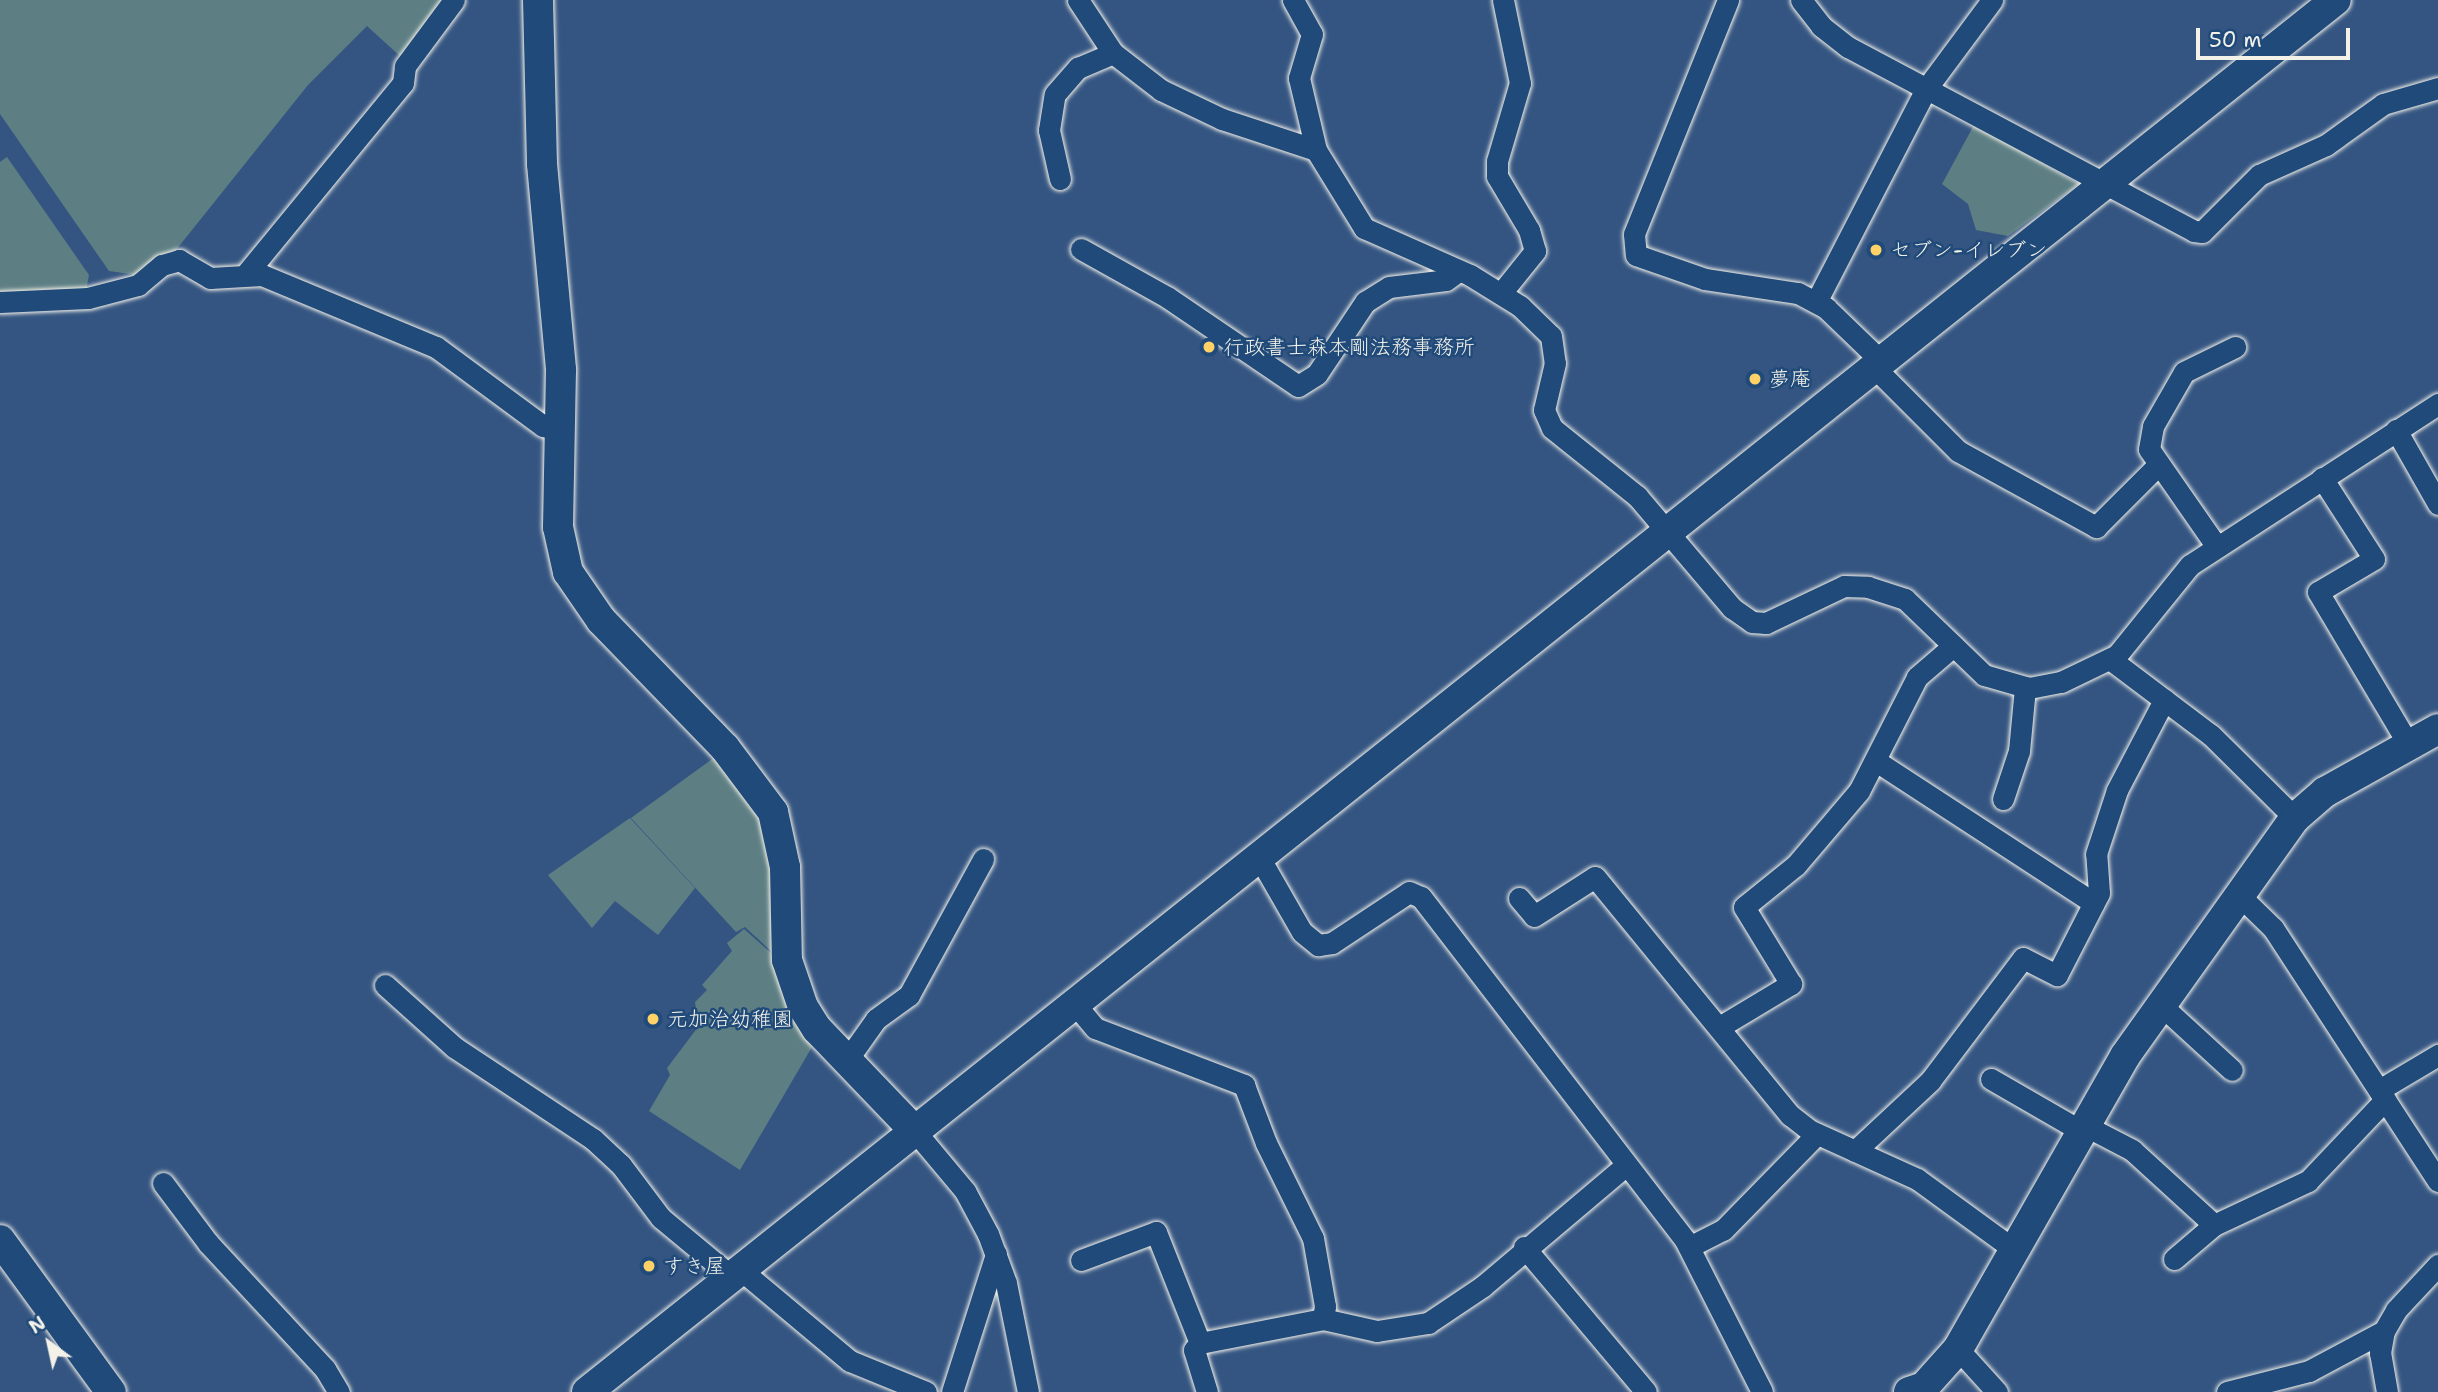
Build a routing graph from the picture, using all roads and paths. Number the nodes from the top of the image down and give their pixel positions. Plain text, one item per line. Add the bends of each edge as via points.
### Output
1 (454, 0) edge
2 (538, 0) edge
3 (1078, 0) edge
4 (1293, 0) edge
5 (1503, 0) edge
6 (1728, 0) edge
7 (1801, 0) edge
8 (1992, 0) edge
9 (2336, 0) edge
10 (1113, 53) junction
11 (2438, 88) edge
12 (1926, 89) junction
13 (1316, 150) junction
14 (1060, 179) dead end
15 (2107, 182) junction
16 (1081, 249) dead end
17 (1457, 272) junction
18 (246, 274) junction
19 (1502, 292) junction
20 (0, 302) edge
21 (1816, 302) junction
22 (2235, 347) dead end
23 (1877, 363) junction
24 (2438, 404) edge
25 (561, 430) junction
26 (2396, 430) junction
27 (2159, 464) junction
28 (2322, 478) junction
29 (2438, 504) edge
30 (1666, 530) junction
31 (2217, 547) junction
32 (1953, 646) junction
33 (2110, 659) junction
34 (2025, 687) junction
35 (2164, 700) junction
36 (2438, 729) edge
37 (2409, 745) junction
38 (1877, 761) junction
39 (2003, 799) dead end
40 (2295, 818) junction
41 (1259, 856) junction
42 (983, 859) dead end
43 (2238, 894) junction
44 (1519, 898) dead end
45 (2094, 903) junction
46 (385, 985) dead end
47 (1074, 1003) junction
48 (2161, 1005) junction
49 (1721, 1026) junction
50 (2438, 1055) edge
51 (847, 1060) junction
52 (2232, 1070) dead end
53 (1991, 1079) dead end
54 (2382, 1095) junction
55 (2083, 1128) junction
56 (914, 1130) junction
57 (1818, 1134) junction
58 (1856, 1151) junction
59 (1626, 1165) junction
60 (2438, 1181) edge
61 (163, 1183) dead end
62 (2214, 1225) junction
63 (0, 1240) edge
64 (1524, 1247) junction
65 (1689, 1247) junction
66 (2012, 1248) junction
67 (996, 1254) junction
68 (1081, 1259) dead end
69 (2174, 1259) dead end
70 (2434, 1273) edge
71 (736, 1274) junction
72 (1323, 1319) junction
73 (2384, 1331) junction
74 (1200, 1343) junction
75 (1958, 1349) junction
76 (111, 1392) edge
77 (338, 1392) edge
78 (587, 1392) edge
79 (926, 1392) edge
80 (952, 1392) edge
81 (1028, 1392) edge
82 (1207, 1392) edge
83 (1646, 1392) edge
84 (1762, 1392) edge
85 (1909, 1392) edge
86 (1997, 1392) edge
87 (2227, 1392) edge
88 (2387, 1392) edge

1 - 18 street via 405,66 403,83
2 - 25 street via 542,164 561,370
3 - 10 street
4 - 13 street via 1312,34 1298,78
5 - 19 street via 1520,83 1497,161 1497,176 1530,230 1535,251
6 - 21 street via 1634,234 1636,255 1704,279 1751,283
7 - 12 street via 1821,26 1849,47
8 - 12 street
9 - 15 street
10 - 13 street via 1161,90 1222,119
10 - 14 street via 1078,68 1055,94 1049,131
11 - 15 street via 2383,104 2326,145 2259,175 2202,232
12 - 15 street
12 - 21 street
13 - 17 street via 1364,228
15 - 23 street
16 - 17 street via 1167,297 1298,386 1317,373 1365,302 1389,287 1446,280
17 - 19 street
18 - 20 street via 210,278 179,260 162,265 138,285 88,298
18 - 25 street via 262,275 436,347 543,426
19 - 30 street via 1551,336 1555,363 1544,410 1552,428 1637,496
21 - 23 street
22 - 27 street via 2184,372 2171,391 2153,426 2149,449
23 - 27 street via 1958,451 2096,527
23 - 30 street
24 - 26 street
25 - 51 street via 558,527 568,572 601,620 725,748 773,812 781,835 793,985 817,1029
26 - 28 street
26 - 29 street
27 - 31 street
28 - 31 street
28 - 37 street via 2375,559 2318,593
30 - 32 street via 1732,608 1752,622 1766,623 1844,586 1868,587 1905,599
30 - 41 street
31 - 33 street via 2190,565 2150,619
32 - 34 street via 1984,676
32 - 38 street via 1917,677
33 - 34 street via 2062,682
33 - 35 street
34 - 39 street via 2019,751
35 - 40 street via 2211,735
35 - 45 street via 2117,790 2096,854 2099,893
36 - 37 street
37 - 40 street via 2325,792
38 - 45 street
38 - 49 street via 1859,791 1796,865 1744,907 1791,984
40 - 43 street
41 - 47 street
41 - 59 street via 1302,932 1318,945 1332,943 1409,892 1421,898
42 - 51 street via 909,995 876,1018
43 - 48 street
43 - 54 street via 2273,928
44 - 49 street via 1534,916 1595,877 1708,1018
45 - 58 street via 2057,975 2023,958 1930,1081
46 - 71 street via 454,1048 593,1139 621,1165 661,1218
47 - 56 street
47 - 72 street via 1095,1028 1244,1085 1266,1143 1313,1238 1325,1306
48 - 52 street
48 - 55 street
49 - 57 street via 1790,1115
50 - 54 street
51 - 56 street
53 - 55 street
54 - 60 street
54 - 62 street via 2308,1181
55 - 62 street via 2132,1150
55 - 66 street
56 - 67 street via 972,1201
56 - 71 street
57 - 58 street
57 - 65 street via 1723,1230
58 - 66 street via 1917,1179
59 - 64 street
59 - 65 street
61 - 77 street via 208,1243 325,1369
62 - 69 street
63 - 76 street
64 - 72 street via 1483,1286 1428,1323 1377,1331
64 - 83 street
65 - 84 street
66 - 75 street
67 - 80 street
67 - 81 street
68 - 74 street via 1156,1232
70 - 73 street via 2396,1310
71 - 78 street
71 - 79 street via 850,1361
72 - 74 street
73 - 87 street via 2309,1371
73 - 88 street via 2380,1353
74 - 82 street via 1194,1350
75 - 85 street via 1924,1387
75 - 86 street

